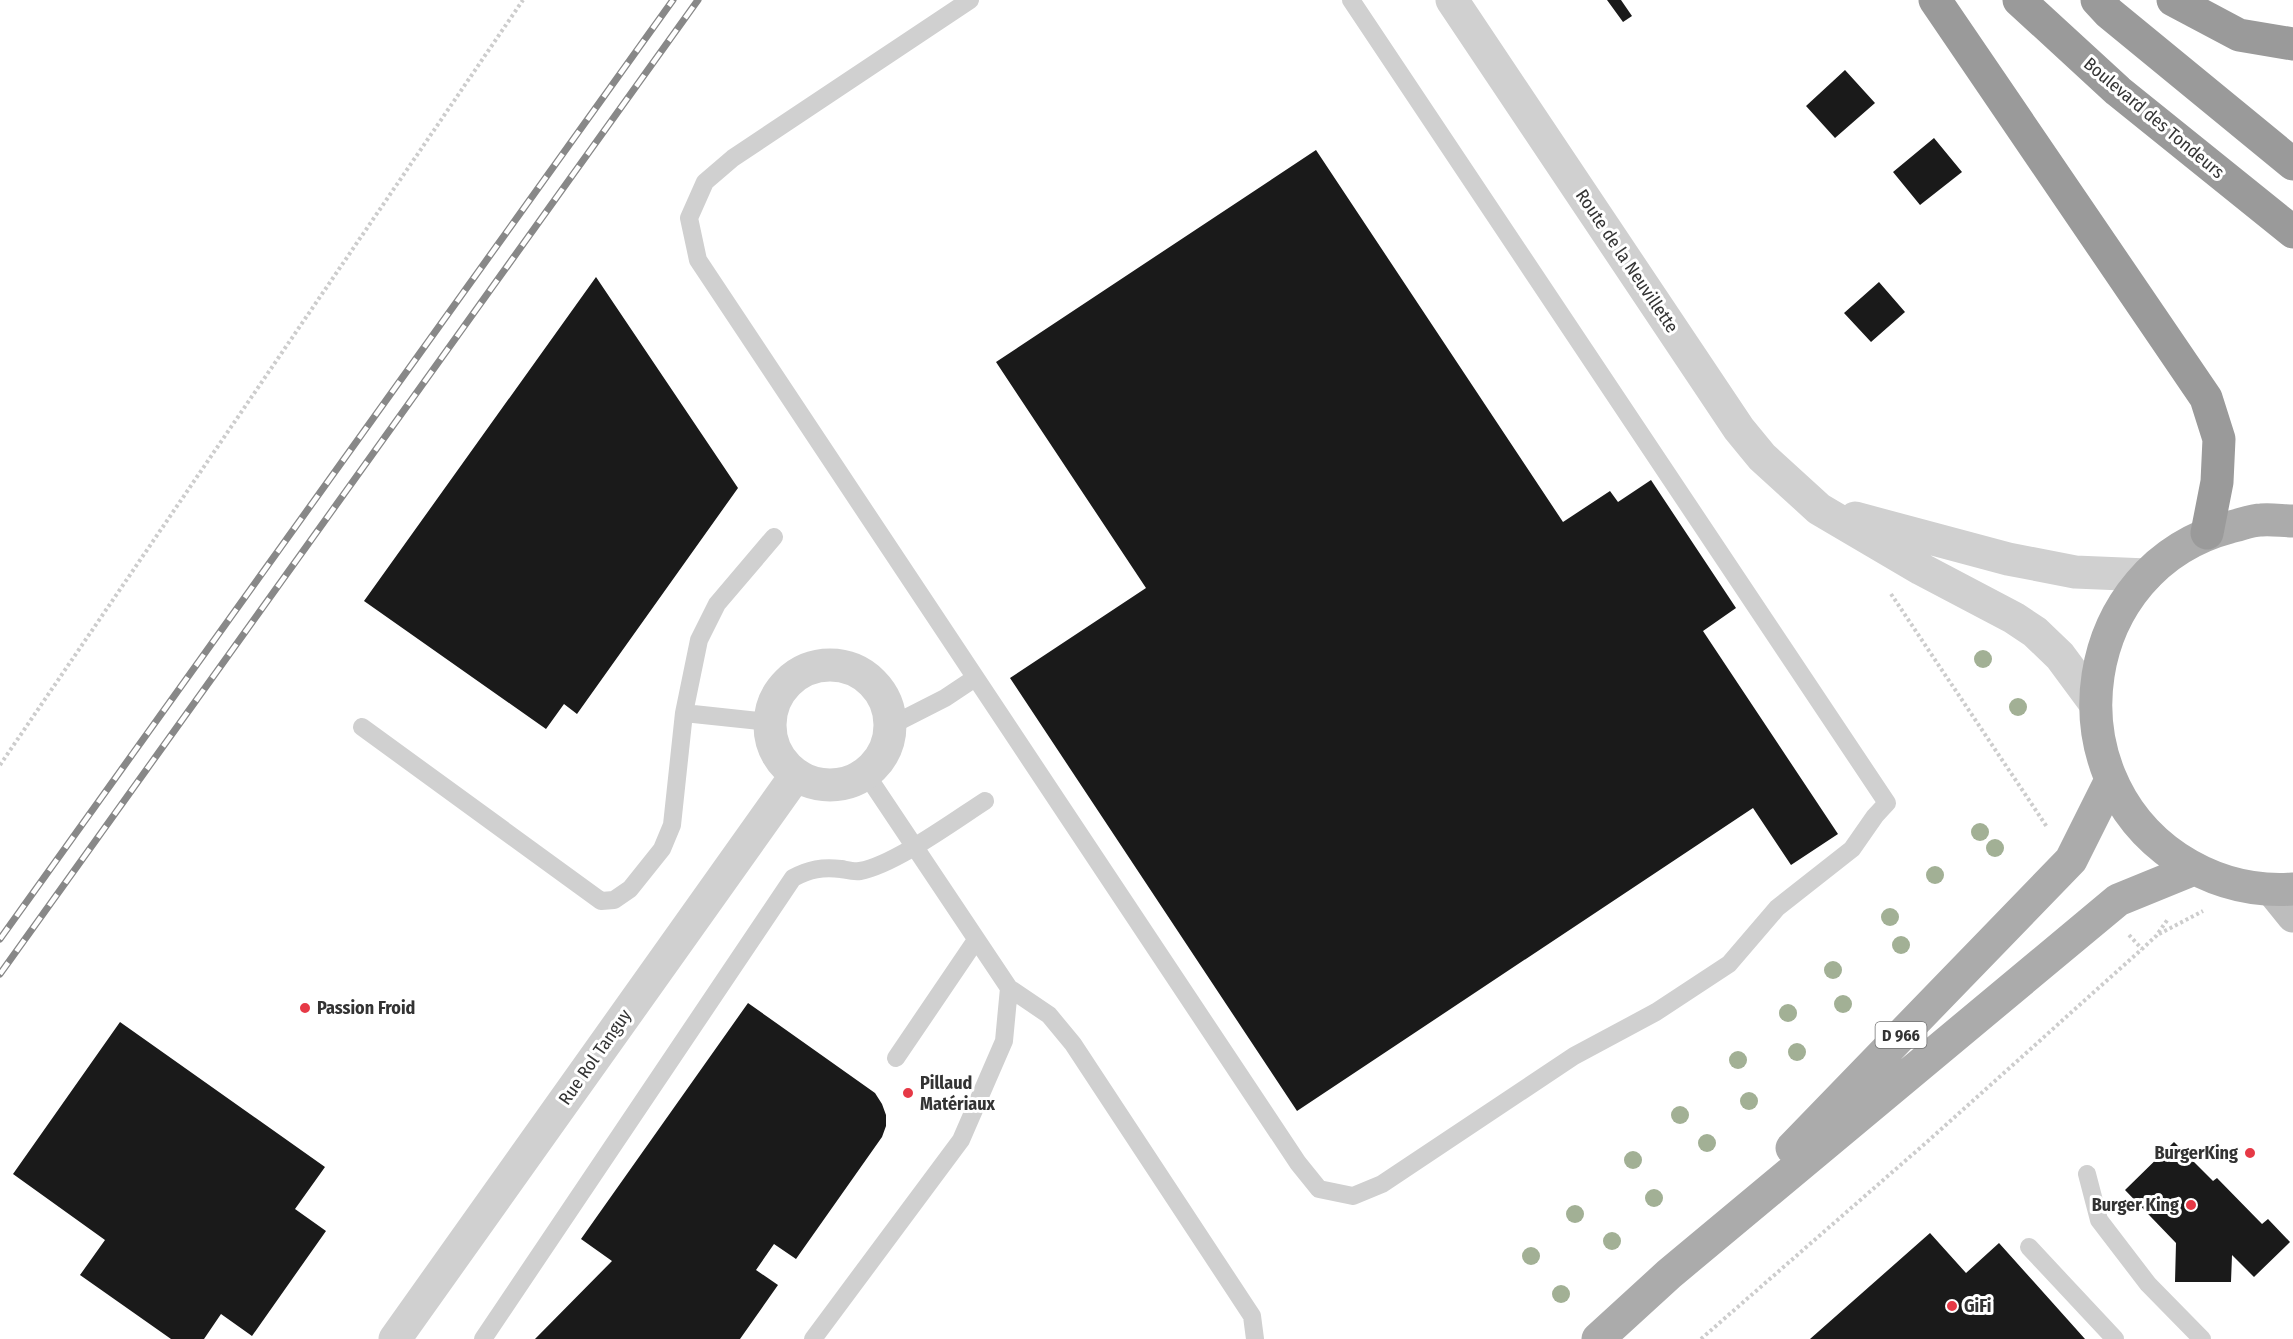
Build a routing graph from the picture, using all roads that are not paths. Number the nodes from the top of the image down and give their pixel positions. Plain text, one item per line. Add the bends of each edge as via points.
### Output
1 (970, 0) edge
2 (1352, 0) edge
3 (1452, 0) edge
4 (1935, 0) edge
5 (2019, 0) edge
6 (2097, 0) edge
7 (2173, 0) edge
8 (2293, 44) edge
9 (2293, 164) edge
10 (2293, 231) edge
11 (1819, 508) junction
12 (2293, 521) edge
13 (2207, 533) junction
14 (774, 537) dead end
15 (2146, 575) junction
16 (975, 678) junction
17 (2094, 702) junction
18 (684, 713) junction
19 (769, 722) junction
20 (890, 726) junction
21 (362, 727) dead end
22 (866, 774) junction
23 (796, 775) junction
24 (2111, 780) junction
25 (985, 801) dead end
26 (914, 846) junction
27 (2194, 869) junction
28 (2283, 890) edge
29 (2293, 916) edge
30 (976, 940) junction
31 (1008, 988) junction
32 (896, 1058) dead end
33 (2087, 1174) dead end
34 (2029, 1247) dead end
35 (1669, 1274) junction
36 (395, 1339) edge
37 (483, 1339) edge
38 (813, 1339) edge
39 (1255, 1339) edge
40 (1598, 1339) edge
41 (2115, 1339) edge
42 (2202, 1339) edge

1 - 16 lane via 733,158 705,182 689,218 698,260
2 - 16 lane via 1887,803 1852,849 1777,908 1729,964 1656,1012 1574,1056 1383,1184 1353,1196 1319,1189 1298,1163
3 - 11 street, Route de la Neuvillette via 1739,429 1762,458
4 - 13 highway via 2206,398 2219,439 2217,482
5 - 10 highway, Boulevard des Tondeurs via 2118,91
6 - 9 highway
7 - 8 highway via 2239,35
11 - 15 street, Route de la Neuvillette via 2007,559 2075,572
11 - 17 street, Route de la Neuvillette via 2035,632 2060,656
12 - 13 main road via 2260,520
13 - 15 main road via 2175,551
14 - 18 lane via 717,604 699,640
15 - 17 main road via 2119,612 2101,655
16 - 20 lane
17 - 24 main road via 2098,742
18 - 19 lane
18 - 21 lane via 672,825 662,849 630,889 614,900 601,901
19 - 20 street via 774,701 785,684 802,671 821,665 842,666 861,673 877,687 887,705
19 - 23 street via 772,742 781,760
20 - 22 street via 879,760
22 - 23 street via 831,785 813,783
22 - 26 lane
23 - 36 street, Rue Rol Tanguy
24 - 27 main road via 2132,816 2160,846
24 - 35 main road, D 966 via 2071,860
25 - 26 lane
26 - 30 lane
26 - 37 lane via 858,871 824,867 793,878
27 - 28 main road via 2232,884
27 - 35 main road, D 966 via 2118,900
28 - 29 street
30 - 31 lane
30 - 32 lane
31 - 38 lane via 1004,1041 961,1140
31 - 39 lane via 1049,1015 1073,1044 1252,1316
33 - 42 lane via 2099,1220 2148,1284
34 - 41 lane
35 - 40 main road, D 966

